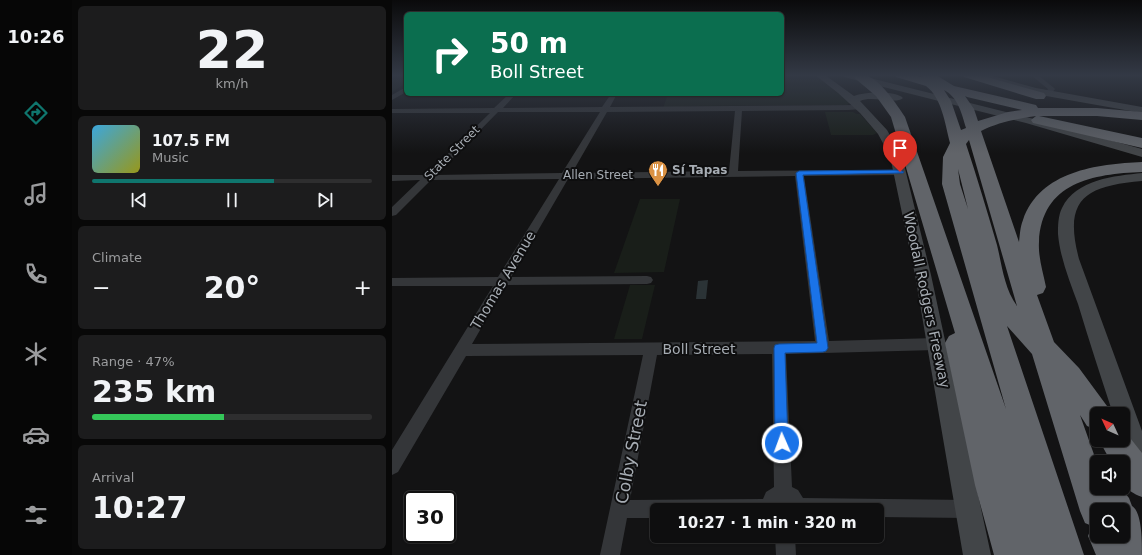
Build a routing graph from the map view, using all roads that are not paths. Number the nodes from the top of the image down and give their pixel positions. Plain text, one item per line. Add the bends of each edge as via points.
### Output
1 (506, 101) edge
2 (610, 101) edge
3 (852, 101) edge
4 (857, 101) edge
5 (888, 101) edge
6 (916, 101) edge
7 (945, 101) edge
8 (948, 101) edge
9 (949, 101) edge
10 (962, 101) edge
11 (983, 101) edge
12 (1002, 101) edge
13 (1057, 101) edge
14 (1092, 101) edge
15 (952, 102) junction
16 (856, 104) junction
17 (1019, 105) junction
18 (972, 106) junction
19 (739, 109) junction
20 (496, 110) junction
21 (605, 110) junction
22 (1142, 110) edge
23 (392, 111) edge
24 (1100, 112) junction
25 (1142, 116) edge
26 (1142, 122) edge
27 (1142, 126) edge
28 (1142, 131) edge
29 (1142, 136) edge
30 (1142, 143) edge
31 (1142, 153) edge
32 (1142, 162) edge
33 (1142, 167) edge
34 (900, 172) junction
35 (799, 173) junction
36 (733, 174) junction
37 (565, 175) junction
38 (1142, 177) edge
39 (392, 178) edge
40 (428, 178) junction
41 (980, 181) junction
42 (392, 213) edge
43 (647, 280) dead end
44 (950, 280) junction
45 (503, 281) junction
46 (392, 282) edge
47 (936, 344) junction
48 (779, 348) junction
49 (823, 348) junction
50 (651, 349) junction
51 (462, 350) junction
52 (1091, 407) edge
53 (398, 447) edge
54 (1119, 447) edge
55 (1142, 465) edge
56 (392, 466) edge
57 (1090, 477) edge
58 (1090, 480) edge
59 (1142, 481) edge
60 (783, 492) junction
61 (1098, 495) edge
62 (770, 503) edge
63 (796, 503) edge
64 (1108, 503) edge
65 (884, 508) edge
66 (619, 509) junction
67 (650, 509) edge
68 (968, 509) junction
69 (1130, 530) edge
70 (785, 543) edge
71 (1109, 543) edge
72 (610, 555) edge
73 (786, 555) edge
74 (977, 555) edge
75 (1012, 555) edge
76 (1039, 555) edge
77 (1066, 555) edge
78 (1114, 555) edge
79 (1140, 555) edge

1 - 20 street, State Street
2 - 21 street, Thomas Avenue
3 - 16 main road, Woodall Rodgers Freeway
4 - 16 main road
5 - 44 highway via 898,117
6 - 32 main road
7 - 41 highway
8 - 15 main road
9 - 15 highway
10 - 41 highway
11 - 41 highway via 992,170
12 - 17 highway
13 - 24 highway
14 - 22 main road
15 - 18 main road
16 - 19 street via 848,108
16 - 34 main road, Woodall Rodgers Freeway via 877,125 888,141 896,156
17 - 28 highway
17 - 29 highway
18 - 30 highway
18 - 31 main road
19 - 21 street
19 - 36 street
20 - 21 street
20 - 23 street
20 - 40 street, State Street
21 - 37 street, Thomas Avenue
24 - 26 highway
24 - 27 highway
25 - 77 highway via 1063,111 999,118 975,128 961,139 954,147 949,166 951,184
33 - 58 highway via 1099,171 1078,176 1064,183 1052,190 1039,204 1030,228 1035,286 1044,324 1079,456
34 - 35 street, Allen Street
34 - 47 main road, Woodall Rodgers Freeway
35 - 36 street, Allen Street
35 - 49 street
36 - 37 street, Allen Street
37 - 40 street, Allen Street
37 - 45 street, Thomas Avenue
38 - 55 main road via 1118,180 1079,195 1071,205 1066,219 1066,237 1071,259
39 - 40 street, Allen Street
40 - 42 street, State Street
41 - 52 highway via 987,247 999,295 1008,311 1069,376
41 - 57 highway
43 - 45 street
44 - 75 highway via 953,324 992,485
44 - 76 highway
45 - 46 street
45 - 51 street, Thomas Avenue
47 - 49 street, Boll Street
47 - 68 main road, Woodall Rodgers Freeway
48 - 49 street, Boll Street
48 - 50 street, Boll Street
48 - 60 street
50 - 51 street, Boll Street
50 - 66 street, Colby Street
51 - 53 street, Thomas Avenue
53 - 56 street, Thomas Avenue
54 - 59 highway
60 - 62 street via 773,497
60 - 63 street via 793,497
61 - 64 highway
65 - 68 street
66 - 67 street
66 - 72 street, Colby Street
68 - 74 main road, Woodall Rodgers Freeway
69 - 79 highway
70 - 73 street
71 - 78 highway

